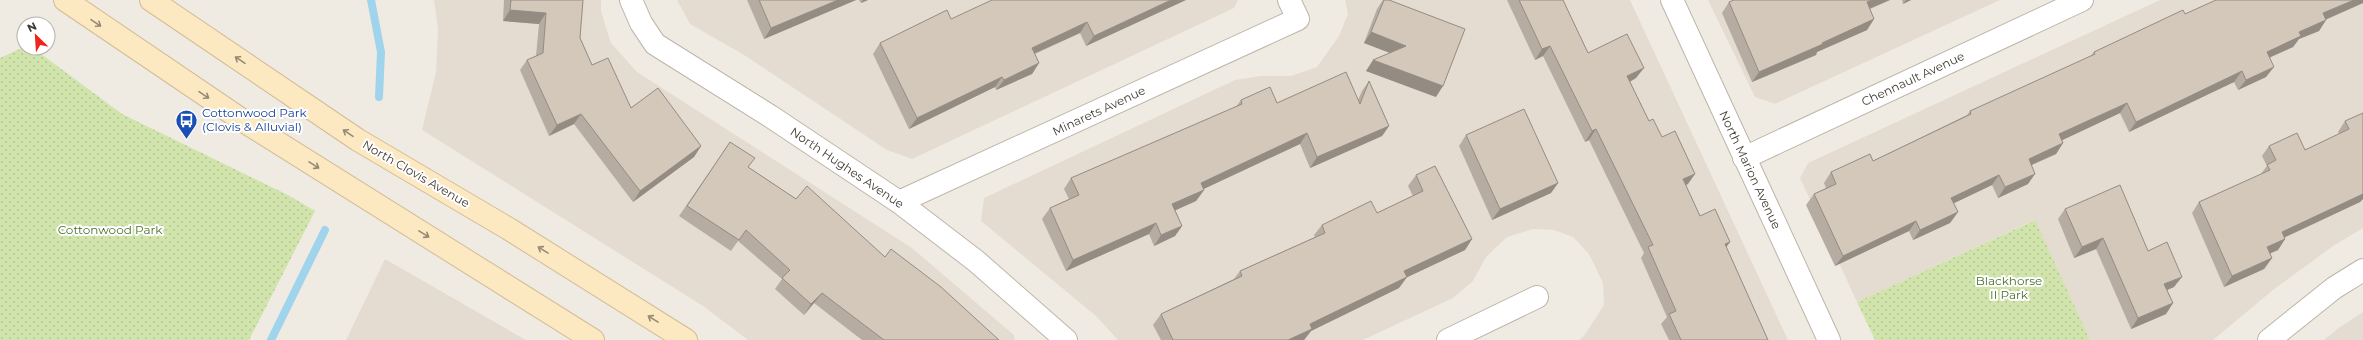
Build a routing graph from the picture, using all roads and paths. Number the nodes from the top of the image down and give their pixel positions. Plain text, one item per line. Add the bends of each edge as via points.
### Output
1 (65, 0) edge
2 (151, 0) edge
3 (632, 0) edge
4 (1672, 0) edge
5 (2082, 0) edge
6 (1294, 10) edge
7 (1744, 158) junction
8 (899, 202) junction
9 (2363, 270) edge
10 (1538, 297) dead end
11 (593, 340) edge
12 (686, 340) edge
13 (1066, 340) edge
14 (1448, 340) edge
15 (1829, 340) edge
16 (2269, 340) edge

1 -> 11 main road via 245,122
12 -> 2 main road, North Clovis Avenue via 509,229 358,140
3 - 8 street, North Hughes Avenue via 641,23 655,44 770,116
4 - 7 street, North Marion Avenue
5 - 7 street, Chennault Avenue
6 - 8 street, Minarets Avenue
7 - 15 street, North Marion Avenue
8 - 13 street, North Hughes Avenue via 976,261
9 - 16 street via 2334,288
10 - 14 street

